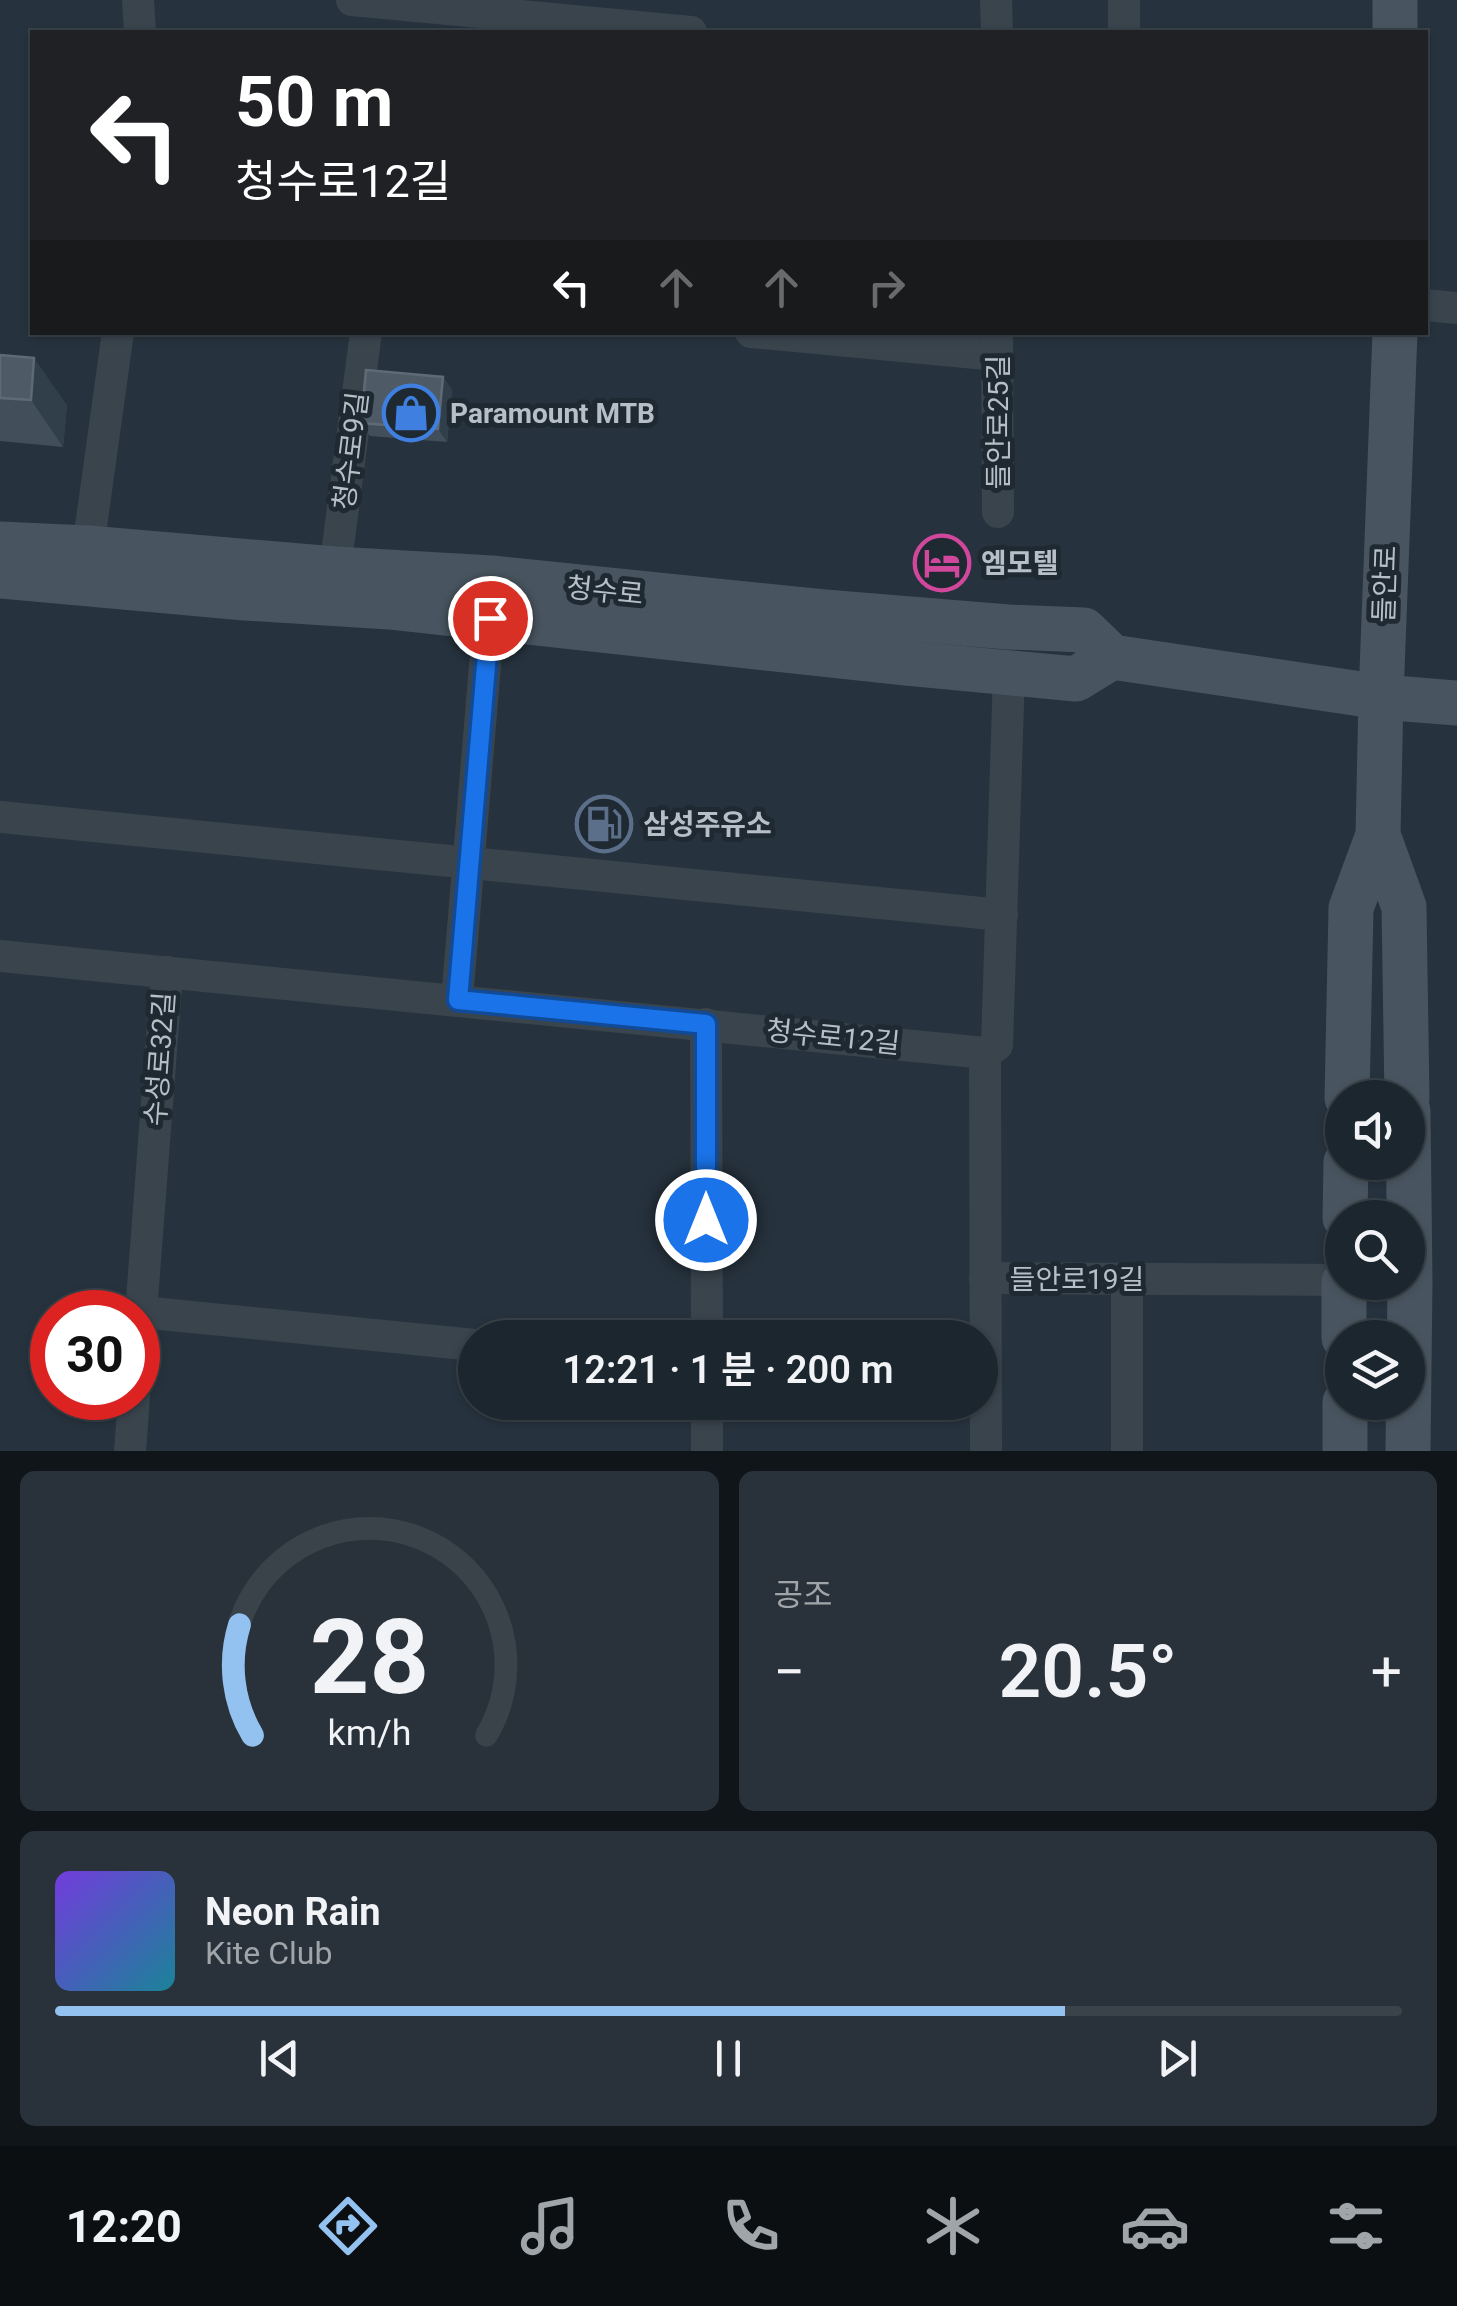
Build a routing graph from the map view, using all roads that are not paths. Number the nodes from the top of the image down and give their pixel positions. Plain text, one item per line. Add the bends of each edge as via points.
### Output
1 (138, 0) edge
2 (352, 0) edge
3 (996, 0) edge
4 (1124, 0) edge
5 (1395, 0) edge
6 (140, 30) edge
7 (670, 30) edge
8 (996, 30) edge
9 (1124, 30) edge
10 (1396, 30) edge
11 (1428, 305) edge
12 (1457, 308) edge
13 (118, 335) edge
14 (366, 335) edge
15 (812, 335) edge
16 (1395, 335) edge
17 (997, 344) edge
18 (998, 512) dead end
19 (0, 544) edge
20 (88, 548) junction
21 (336, 569) junction
22 (0, 576) edge
23 (490, 618) junction
24 (1112, 657) junction
25 (1009, 673) junction
26 (1380, 697) junction
27 (1457, 704) edge
28 (0, 817) edge
29 (1378, 835) junction
30 (470, 864) junction
31 (1002, 915) junction
32 (0, 956) edge
33 (167, 972) junction
34 (458, 1000) junction
35 (706, 1024) junction
36 (985, 1053) junction
37 (1347, 1080) edge
38 (1407, 1080) edge
39 (1409, 1180) edge
40 (985, 1278) junction
41 (1127, 1279) junction
42 (1325, 1281) edge
43 (142, 1290) edge
44 (160, 1314) edge
45 (707, 1320) edge
46 (458, 1342) edge
47 (132, 1420) edge
48 (707, 1420) edge
49 (1344, 1420) edge
50 (130, 1451) edge
51 (707, 1451) edge
52 (986, 1451) edge
53 (1128, 1451) edge
54 (1345, 1451) edge
55 (1408, 1451) edge

1 - 6 street
2 - 7 street
3 - 8 street
4 - 9 street
5 - 10 main road
11 - 12 street
13 - 20 street
14 - 21 street, 청수로9길
15 - 17 street
16 - 26 main road, 들안로
17 - 18 street, 들안로25길
19 - 20 main road, 청수로
20 - 21 main road, 청수로
21 - 24 main road, 청수로 via 1084,630
22 - 23 main road, 청수로
23 - 25 main road, 청수로
23 - 30 street
24 - 25 main road, 청수로 via 1076,679
24 - 26 main road, 청수로
25 - 31 street
26 - 27 main road, 청수로
26 - 29 main road, 들안로
28 - 30 street
29 - 37 main road, 들안로 via 1350,908
29 - 38 main road, 들안로 via 1404,907
30 - 31 street
30 - 34 street
31 - 36 street via 997,1045
32 - 33 street, 수성로32길
33 - 34 street, 청수로12길
33 - 43 street, 수성로32길
34 - 35 street, 청수로12길
35 - 36 street, 청수로12길
35 - 45 street
36 - 40 street
39 - 55 main road
40 - 41 street, 들안로19길
40 - 52 street, 들안로19길
41 - 42 street, 들안로19길
41 - 53 street
44 - 46 street
47 - 50 street
48 - 51 street
49 - 54 main road

